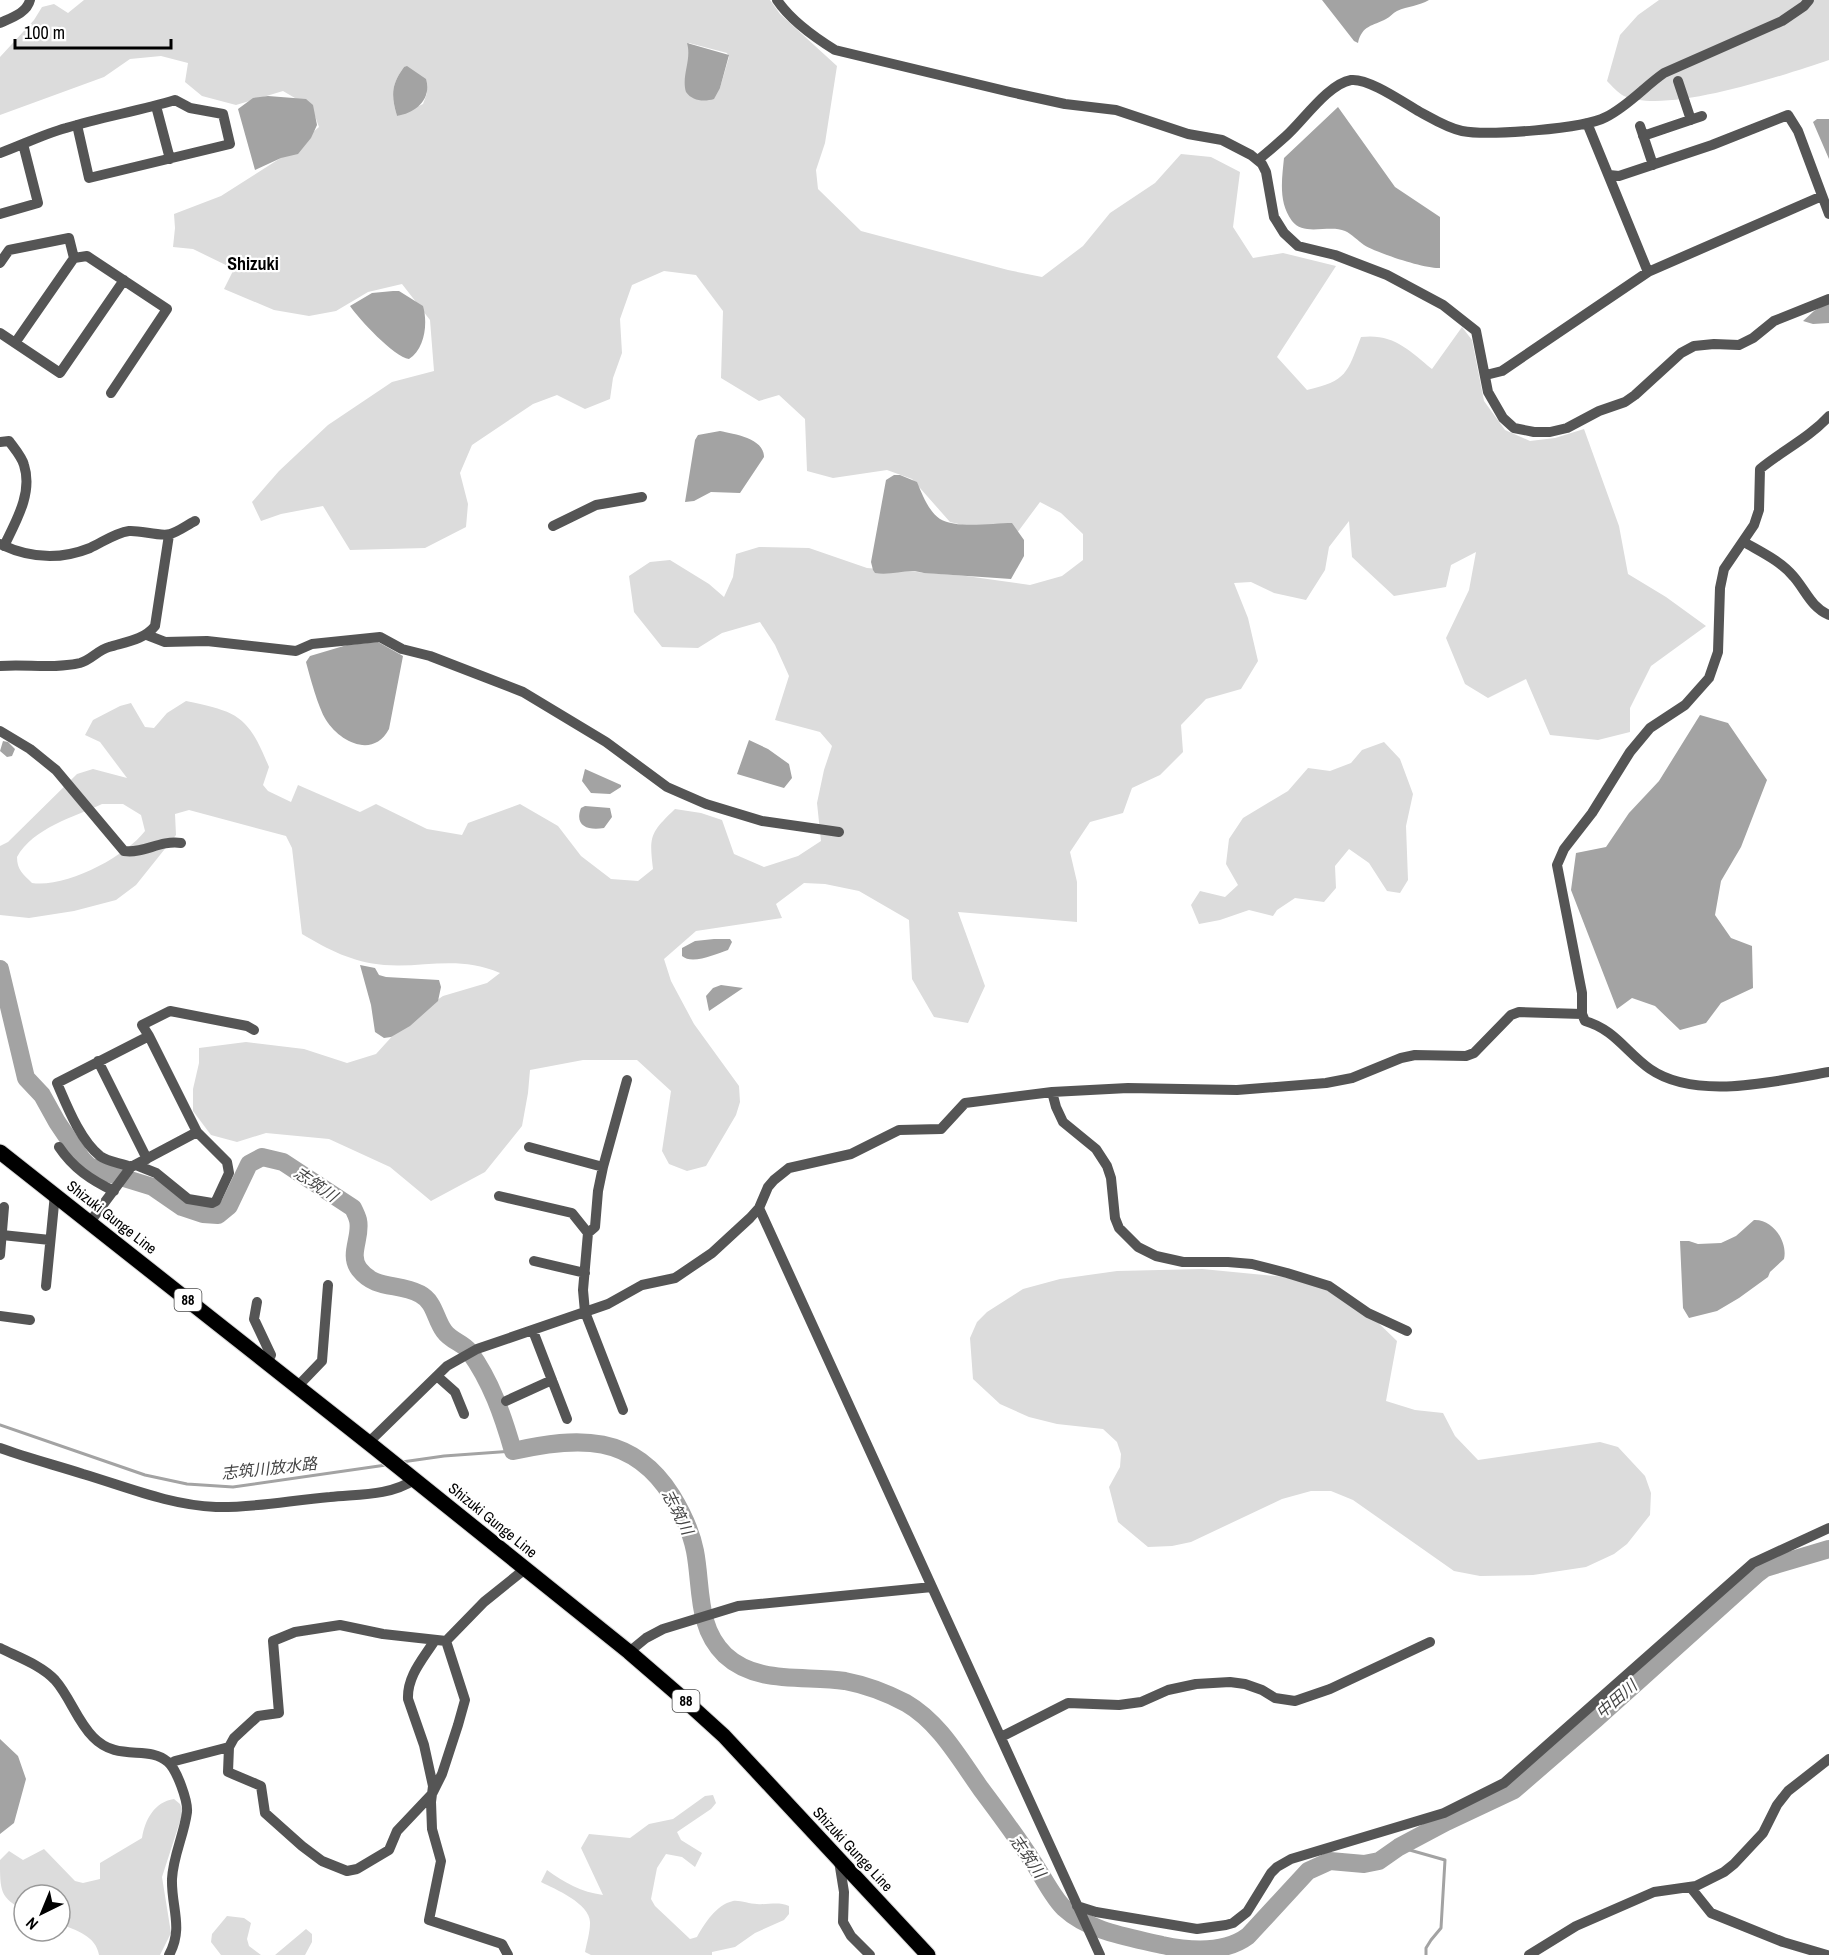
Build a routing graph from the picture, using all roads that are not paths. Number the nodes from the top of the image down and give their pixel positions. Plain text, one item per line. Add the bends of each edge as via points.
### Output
1 (30, 0) edge
2 (777, 0) edge
3 (1809, 0) edge
4 (0, 23) edge
5 (1678, 81) dead end
6 (156, 105) junction
7 (1587, 123) junction
8 (77, 125) junction
9 (23, 144) junction
10 (0, 153) edge
11 (170, 159) junction
12 (1258, 160) junction
13 (1653, 165) junction
14 (1609, 175) junction
15 (1822, 196) junction
16 (0, 214) edge
17 (1829, 214) edge
18 (74, 258) junction
19 (0, 262) edge
20 (1648, 272) junction
21 (124, 280) junction
22 (1829, 299) edge
23 (0, 333) edge
24 (15, 343) junction
25 (1486, 375) junction
26 (111, 393) dead end
27 (1829, 416) edge
28 (0, 442) edge
29 (642, 497) dead end
30 (195, 521) dead end
31 (553, 526) dead end
32 (169, 535) junction
33 (1743, 542) junction
34 (2, 545) edge
35 (1829, 615) edge
36 (147, 635) junction
37 (0, 666) edge
38 (0, 731) edge
39 (839, 832) dead end
40 (181, 843) dead end
41 (1582, 1014) junction
42 (254, 1030) dead end
43 (149, 1035) junction
44 (98, 1061) junction
45 (1829, 1072) edge
46 (627, 1080) dead end
47 (1052, 1092) junction
48 (196, 1132) junction
49 (59, 1147) dead end
50 (530, 1147) dead end
51 (0, 1152) edge
52 (147, 1159) junction
53 (603, 1167) junction
54 (132, 1168) junction
55 (116, 1188) junction
56 (55, 1194) junction
57 (499, 1196) dead end
58 (4, 1207) dead end
59 (759, 1208) junction
60 (90, 1222) junction
61 (588, 1233) junction
62 (2, 1235) junction
63 (50, 1240) junction
64 (0, 1255) edge
65 (534, 1261) dead end
66 (585, 1273) junction
67 (328, 1285) dead end
68 (46, 1286) dead end
69 (257, 1302) dead end
70 (585, 1312) junction
71 (0, 1316) edge
72 (30, 1320) dead end
73 (1407, 1330) dead end
74 (533, 1331) junction
75 (267, 1363) junction
76 (437, 1376) junction
77 (552, 1380) junction
78 (297, 1387) junction
79 (506, 1401) dead end
80 (623, 1410) dead end
81 (464, 1414) dead end
82 (567, 1419) dead end
83 (372, 1446) junction
84 (0, 1448) edge
85 (414, 1480) junction
86 (1829, 1528) edge
87 (525, 1569) junction
88 (932, 1587) junction
89 (441, 1640) junction
90 (1430, 1642) dead end
91 (0, 1648) edge
92 (629, 1652) junction
93 (1001, 1737) junction
94 (229, 1747) junction
95 (1829, 1759) edge
96 (170, 1764) junction
97 (432, 1794) junction
98 (839, 1861) junction
99 (1691, 1888) junction
100 (1078, 1907) junction
101 (169, 1955) edge
102 (508, 1955) edge
103 (870, 1955) edge
104 (928, 1955) edge
105 (1100, 1955) edge
106 (1529, 1955) edge
107 (1827, 1955) edge

1 - 4 street via 22,12
2 - 12 street via 817,39 835,50 1065,104 1116,110 1188,134 1222,140
3 - 7 street via 1782,21 1664,73 1625,106
5 - 13 street via 1696,118 1642,131
6 - 8 street
6 - 11 street
6 - 11 street via 175,100 190,108 223,114 230,144
7 - 12 street via 1462,131 1366,82 1351,80 1338,85
7 - 14 street
8 - 9 street
8 - 11 street via 89,178
9 - 10 street
9 - 16 street via 38,203
12 - 25 street via 1266,172 1274,217 1284,233 1298,246 1387,275 1443,305 1476,331
13 - 14 street via 1619,176
13 - 15 street via 1788,116 1798,131
14 - 20 street
15 - 17 street
15 - 20 street
18 - 19 street via 69,238 9,250
18 - 21 street via 87,256
18 - 24 street
20 - 25 street via 1502,371
21 - 24 street via 60,373
21 - 26 street via 167,309
22 - 25 street via 1774,321 1739,345 1694,346 1625,402 1550,432 1514,428 1493,403
23 - 24 street
27 - 33 street via 1815,432 1760,469 1759,510
28 - 34 street via 9,441 24,464 26,480 23,505
29 - 31 street via 596,506
30 - 32 street
32 - 34 street via 129,531 89,548 50,557
32 - 36 street via 155,626
33 - 35 street via 1776,560 1794,577 1807,598
33 - 41 street via 1724,569 1718,652 1709,678 1685,705 1650,728 1630,752 1557,865 1582,993
36 - 37 street via 100,650 78,663
36 - 39 street via 165,642 207,641 296,651 312,644 380,637 402,649 524,692 606,742 667,787 706,804 762,821
38 - 40 street via 56,770 124,851
41 - 45 street via 1586,1021 1610,1032 1638,1061 1673,1082 1734,1085
41 - 47 street via 1519,1012 1466,1056 1415,1055 1352,1078 1326,1083 1237,1090 1128,1088
42 - 43 street via 170,1011 142,1025
43 - 44 street
43 - 48 street
44 - 52 street
44 - 54 street via 57,1083 79,1130 99,1155
46 - 53 street
47 - 59 street via 965,1103 941,1129 899,1130 851,1154 789,1168 768,1187
47 - 73 street via 1063,1122 1096,1149 1107,1166 1115,1218 1119,1228 1138,1247 1183,1262 1252,1264 1287,1273 1329,1286 1368,1313
48 - 52 street
48 - 54 street via 227,1162 229,1173 216,1201 188,1198 156,1173
49 - 55 street via 89,1179
50 - 53 street
51 - 56 main road, Shizuki Gunge Line / 88
52 - 54 street
53 - 61 street via 595,1227
54 - 55 street
55 - 60 street
56 - 60 main road, Shizuki Gunge Line / 88
56 - 63 street
57 - 61 street via 572,1214
58 - 62 street
59 - 70 street via 712,1253 675,1278 642,1285 609,1304
59 - 88 street
60 - 75 main road, Shizuki Gunge Line / 88
61 - 66 street
62 - 63 street
62 - 64 street
63 - 68 street
65 - 66 street
66 - 70 street
67 - 78 street via 322,1361
69 - 75 street via 254,1318 271,1355
70 - 74 street
70 - 80 street
71 - 72 street
74 - 76 street via 477,1349
74 - 77 street
75 - 78 main road, Shizuki Gunge Line / 88
76 - 81 street via 455,1392
76 - 83 street
77 - 79 street
77 - 82 street
78 - 83 main road, Shizuki Gunge Line / 88
83 - 85 main road, Shizuki Gunge Line / 88
84 - 85 street via 145,1494 201,1506 253,1506 390,1492
85 - 87 main road, Shizuki Gunge Line / 88
86 - 100 street via 1753,1563 1504,1783 1444,1813 1291,1859 1277,1867 1247,1912 1233,1923 1197,1929
87 - 89 street
87 - 92 main road, Shizuki Gunge Line / 88
88 - 92 street via 738,1606 663,1629
88 - 93 street
89 - 94 street via 383,1634 340,1624 295,1632 273,1641 279,1713 258,1716
89 - 97 street via 465,1700
89 - 97 street via 412,1675 408,1693 424,1745
90 - 93 street via 1330,1689 1295,1701 1275,1698 1245,1684 1196,1684 1168,1690 1142,1702 1068,1703
91 - 96 street via 49,1674 91,1735 105,1747 155,1755
92 - 98 main road, Shizuki Gunge Line / 88 via 724,1736
93 - 100 street
94 - 96 street
94 - 97 street via 228,1772 261,1786 265,1813 322,1861 347,1871 389,1850 397,1831
95 - 99 street via 1788,1791 1763,1833 1734,1864
96 - 101 street via 187,1811 172,1880 177,1932
97 - 102 street via 432,1829 441,1860 429,1920 502,1944
98 - 103 street via 843,1922
98 - 104 main road, Shizuki Gunge Line / 88
99 - 106 street via 1654,1892 1576,1926
99 - 107 street via 1711,1913
100 - 105 street

